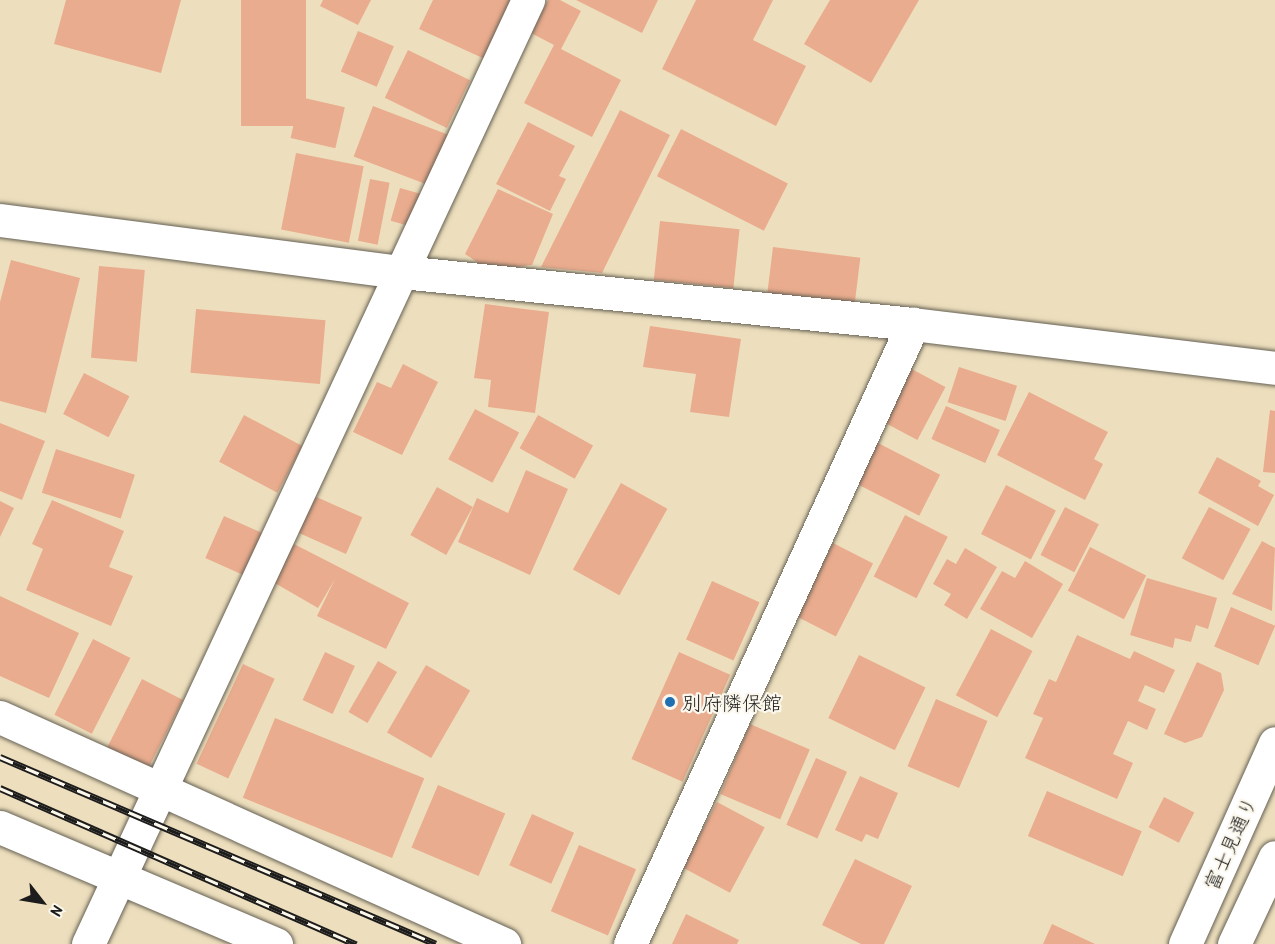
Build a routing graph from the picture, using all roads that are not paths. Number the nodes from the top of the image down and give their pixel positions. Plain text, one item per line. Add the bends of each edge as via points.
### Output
1 (528, 0) edge
2 (0, 220) edge
3 (402, 272) junction
4 (913, 324) junction
5 (1275, 368) edge
6 (0, 717) edge
7 (1275, 743) edge
8 (162, 789) junction
9 (0, 827) edge
10 (1275, 857) edge
11 (119, 876) junction
12 (88, 944) edge
13 (276, 944) edge
14 (504, 944) edge
15 (630, 944) edge
16 (1185, 944) edge
17 (1234, 944) edge

1 - 3 street
2 - 3 street
3 - 4 street
3 - 8 street
4 - 5 street
4 - 15 street
6 - 8 street
7 - 16 street, 富士見通り
8 - 11 street
8 - 14 street
9 - 11 street
10 - 17 street
11 - 12 street
11 - 13 street

